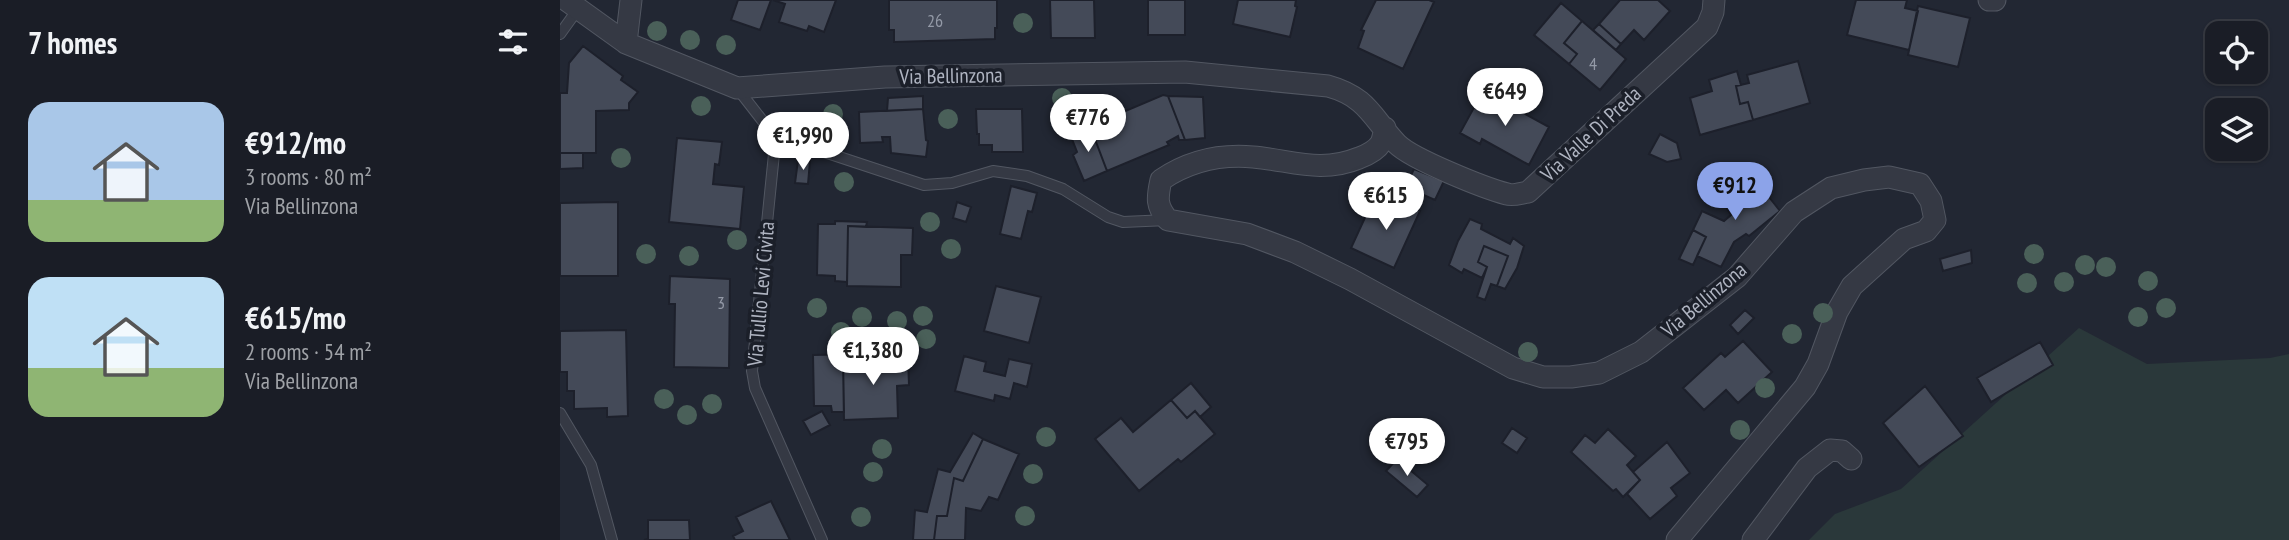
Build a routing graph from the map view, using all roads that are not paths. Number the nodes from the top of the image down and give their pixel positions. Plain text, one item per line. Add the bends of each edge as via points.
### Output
1 (631, 0) edge
2 (1714, 0) edge
3 (1989, 0) edge
4 (1995, 0) edge
5 (572, 5) edge
6 (560, 34) edge
7 (626, 43) junction
8 (737, 88) junction
9 (1391, 136) junction
10 (775, 144) junction
11 (1168, 220) junction
12 (560, 413) edge
13 (1851, 459) dead end
14 (611, 540) edge
15 (822, 540) edge
16 (1677, 540) edge
17 (1753, 540) edge

1 - 7 street
2 - 9 street, Via Valle Di Preda via 1707,27 1528,192 1509,195 1414,157
3 - 4 street
5 - 6 lane
5 - 7 street, Via Bellinzona
7 - 8 street, Via Bellinzona
8 - 9 street, Via Bellinzona via 885,77 1221,74 1343,90 1359,100
8 - 10 lane via 772,133
9 - 11 street via 1370,153 1347,163 1300,165 1224,157 1178,169 1161,180 1157,198 1159,210
10 - 11 lane, Via Bellinzona via 818,149 924,186 993,172 1027,176 1063,189 1123,222
10 - 15 lane, Via Tullio Levi Civita via 752,371 755,388
11 - 16 street, Via Bellinzona via 1247,234 1350,279 1513,368 1544,377 1572,377 1599,373 1641,352 1737,277 1794,212 1831,188 1889,177 1920,184 1931,201 1935,220 1926,231 1903,239 1852,286 1805,387
12 - 14 lane via 590,465
13 - 17 street via 1842,451 1830,450 1807,468

